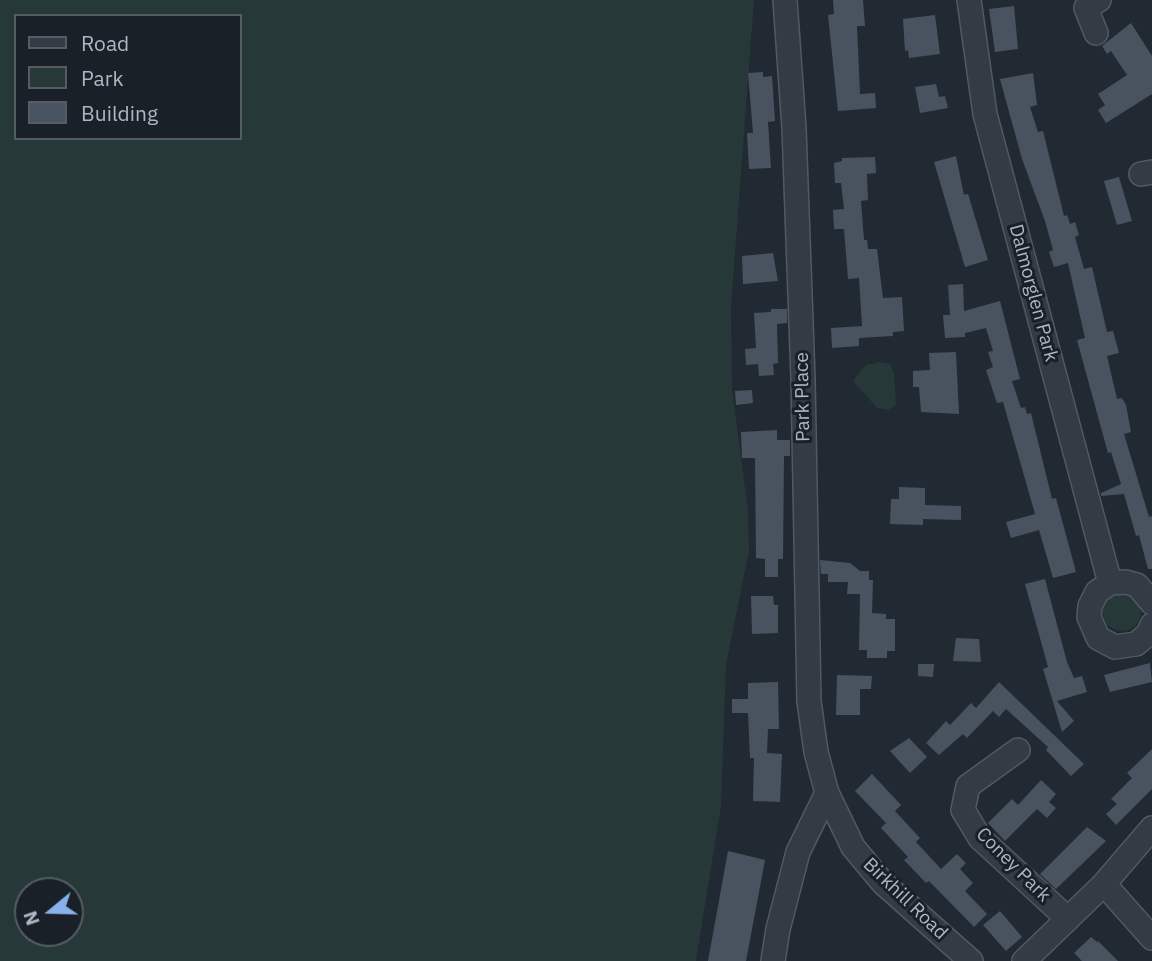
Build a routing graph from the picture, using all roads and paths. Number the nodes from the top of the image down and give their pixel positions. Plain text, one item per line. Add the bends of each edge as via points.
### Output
1 (785, 0) edge
2 (969, 0) edge
3 (1099, 0) edge
4 (1096, 33) dead end
5 (1110, 583) junction
6 (1152, 603) edge
7 (1152, 625) edge
8 (1018, 750) dead end
9 (827, 793) junction
10 (1152, 828) edge
11 (1104, 884) junction
12 (1068, 919) junction
13 (1152, 938) edge
14 (773, 961) edge
15 (971, 961) edge
16 (1024, 961) edge

1 - 9 street, Park Place via 802,351 809,701
2 - 5 street, Dalmorglen Park via 985,114
3 - 4 street via 1086,8
5 - 6 street via 1137,585
5 - 7 street via 1090,606 1092,629 1098,638 1126,647 1148,634
8 - 12 street, Coney Park via 968,786 963,810 980,838
9 - 14 street via 798,852
9 - 15 street, Birkhill Road via 853,847 883,883
10 - 11 street, Coney Park
11 - 12 street, Coney Park
11 - 13 street
12 - 16 street, Coney Park

